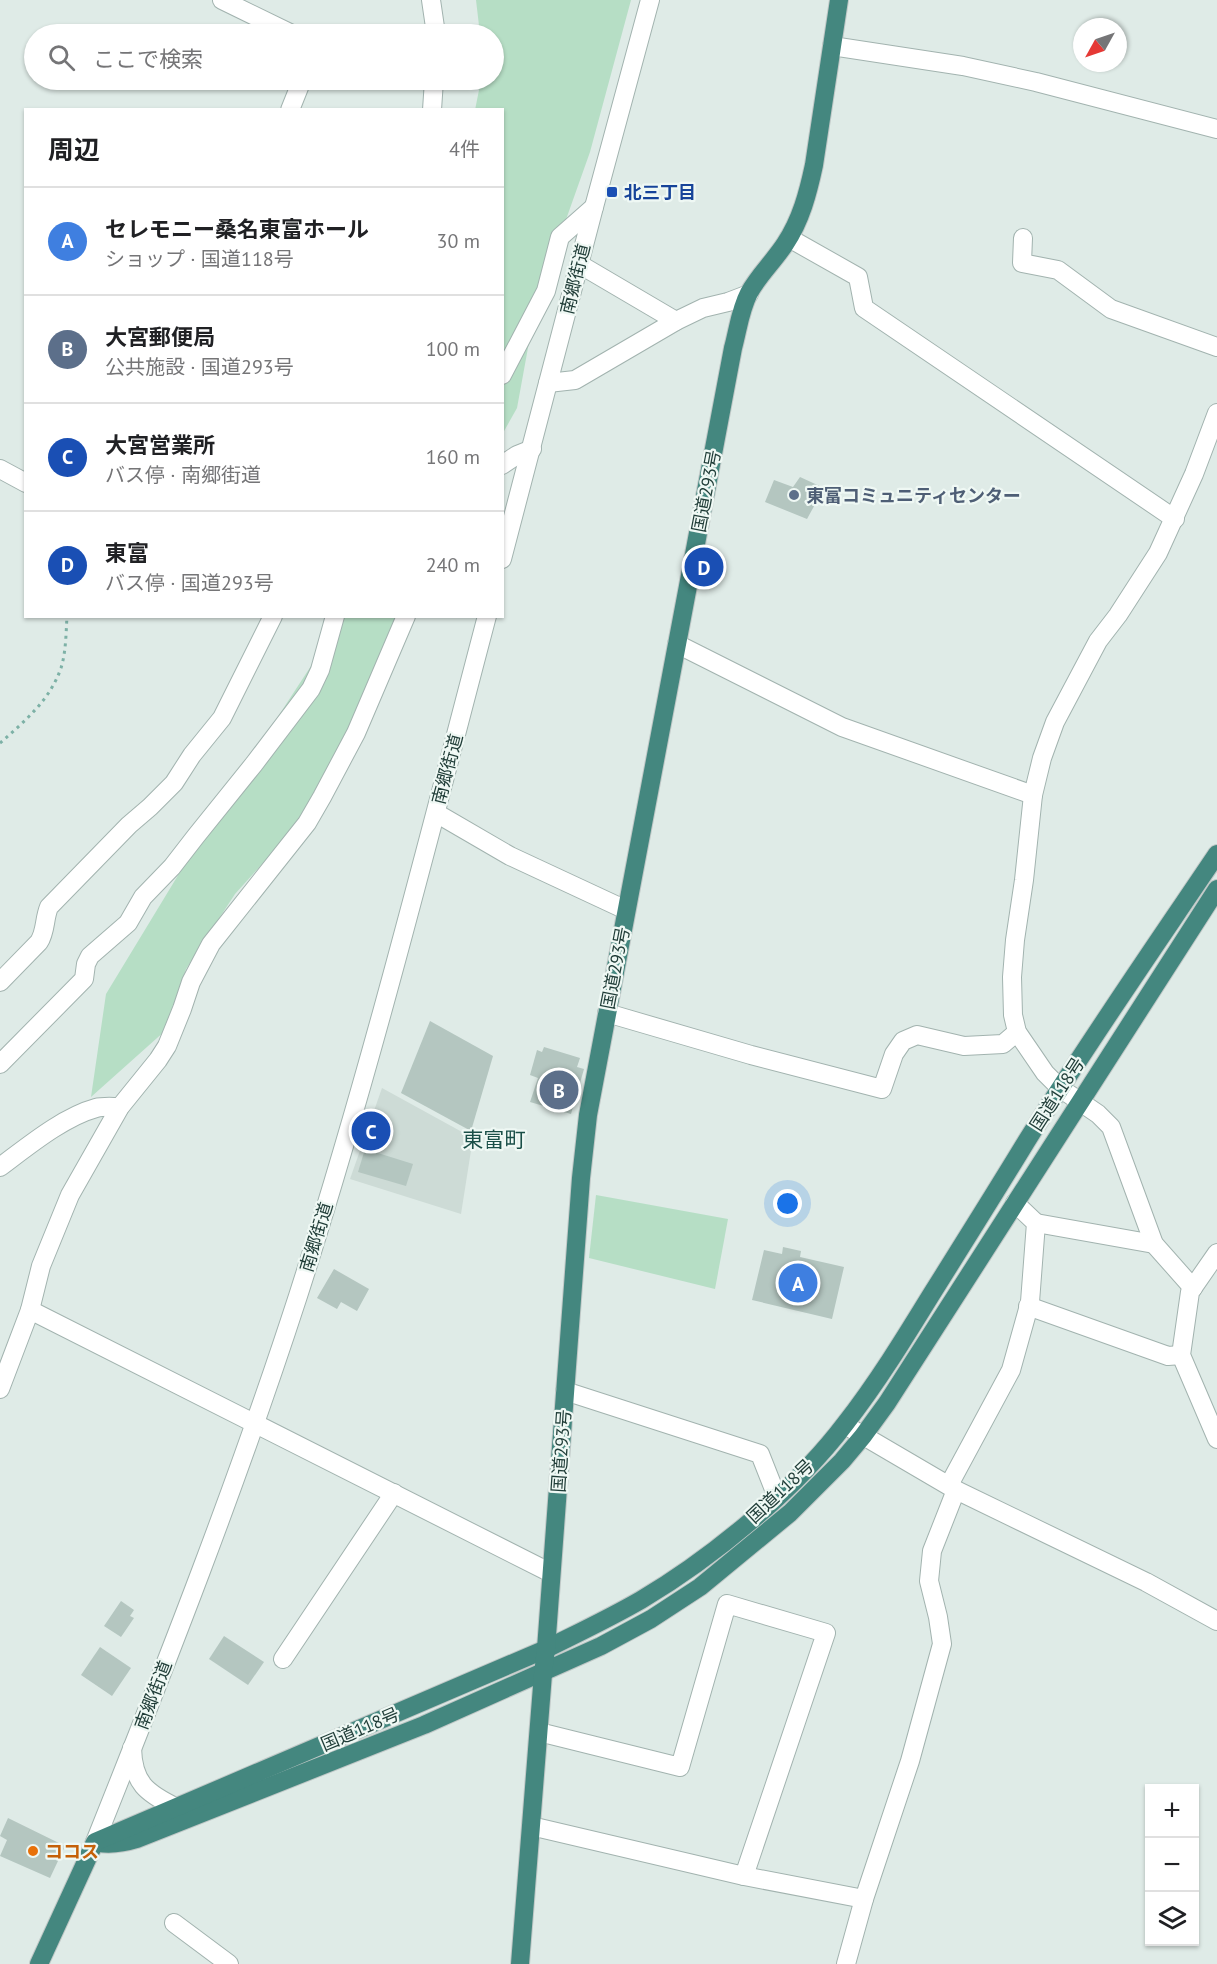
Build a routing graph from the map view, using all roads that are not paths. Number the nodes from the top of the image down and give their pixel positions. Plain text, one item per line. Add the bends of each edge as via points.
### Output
1 (222, 0) edge
2 (431, 0) edge
3 (650, 0) edge
4 (839, 0) edge
5 (271, 24) edge
6 (435, 24) edge
7 (832, 46) junction
8 (298, 90) edge
9 (433, 90) edge
10 (291, 108) edge
11 (432, 108) edge
12 (1217, 129) edge
13 (594, 207) junction
14 (789, 238) junction
15 (1023, 238) dead end
16 (579, 264) junction
17 (749, 294) junction
18 (676, 321) junction
19 (1217, 347) edge
20 (504, 371) edge
21 (548, 383) junction
22 (1217, 413) edge
23 (531, 449) junction
24 (504, 464) edge
25 (0, 469) edge
26 (24, 482) edge
27 (1175, 519) junction
28 (504, 551) edge
29 (272, 618) edge
30 (334, 618) edge
31 (405, 618) edge
32 (486, 618) edge
33 (677, 644) junction
34 (1033, 795) junction
35 (436, 813) junction
36 (1217, 854) edge
37 (1217, 889) edge
38 (626, 910) junction
39 (0, 982) edge
40 (607, 1013) junction
41 (1017, 1032) junction
42 (0, 1064) edge
43 (1060, 1088) junction
44 (1081, 1101) junction
45 (120, 1107) junction
46 (0, 1167) edge
47 (1015, 1203) junction
48 (1036, 1223) junction
49 (1154, 1244) junction
50 (1217, 1253) edge
51 (1193, 1288) junction
52 (1028, 1306) junction
53 (30, 1310) junction
54 (1181, 1355) junction
55 (0, 1389) edge
56 (565, 1391) junction
57 (254, 1423) junction
58 (845, 1425) junction
59 (863, 1436) junction
60 (1217, 1439) edge
61 (952, 1487) junction
62 (394, 1493) junction
63 (777, 1497) junction
64 (551, 1573) junction
65 (1217, 1621) edge
66 (546, 1649) junction
67 (283, 1659) dead end
68 (543, 1674) junction
69 (539, 1732) junction
70 (132, 1748) junction
71 (177, 1808) junction
72 (531, 1826) junction
73 (95, 1842) junction
74 (744, 1876) junction
75 (864, 1899) junction
76 (174, 1923) dead end
77 (851, 1962) edge
78 (39, 1964) edge
79 (229, 1964) edge
80 (520, 1964) edge

1 - 5 street
2 - 6 street
3 - 13 street, 南郷街道
4 - 7 highway, 国道293号
7 - 12 street via 963,66
7 - 14 highway, 国道293号 via 810,182
8 - 10 street
9 - 11 street
13 - 16 street, 南郷街道
13 - 20 street via 560,237 546,291
14 - 17 highway, 国道293号
14 - 27 street via 858,277 864,308
15 - 19 street via 1022,263 1058,270 1111,309
16 - 18 street
16 - 21 street, 南郷街道
17 - 18 street
17 - 33 highway, 国道293号 via 733,348
18 - 21 street via 575,380
21 - 23 street, 南郷街道
22 - 27 street
23 - 24 street
23 - 28 street, 南郷街道
25 - 26 street
27 - 34 street via 1144,576 1098,641 1055,722
29 - 39 street via 222,718 174,783 49,907 39,942
30 - 42 street via 311,689 172,867 143,897 128,923 90,956 84,979
31 - 45 street via 356,733 307,824 211,944 191,981 167,1046
32 - 35 street, 南郷街道
33 - 34 street via 842,727
33 - 38 highway, 国道293号
34 - 41 street via 1012,977
35 - 38 street via 510,856
35 - 57 street, 南郷街道 via 350,1126
36 - 43 highway, 国道118号
37 - 44 highway, 国道118号
38 - 40 highway, 国道293号
40 - 41 street via 882,1089 894,1054 903,1041 917,1035 964,1046 1003,1044
40 - 56 highway, 国道293号 via 588,1115
41 - 43 street
43 - 44 street
43 - 58 highway, 国道118号 via 909,1331
44 - 47 highway, 国道118号
44 - 49 street via 1111,1127
45 - 46 street via 99,1107 82,1113
45 - 53 street via 70,1195 41,1266
47 - 48 street
47 - 59 highway, 国道118号
48 - 49 street
48 - 52 street
49 - 51 street
50 - 51 street
51 - 54 street
52 - 54 street via 1168,1356
52 - 61 street via 1011,1370
53 - 55 street
53 - 57 street
54 - 60 street
56 - 63 street via 760,1454
56 - 64 highway, 国道293号
57 - 62 street
57 - 70 street, 南郷街道
58 - 59 street
58 - 63 highway, 国道118号
59 - 61 street
59 - 68 highway, 国道118号 via 790,1514 700,1587 651,1619
61 - 65 street
61 - 75 street via 932,1551 929,1581 942,1644 910,1761
62 - 64 street
62 - 67 street
63 - 66 highway, 国道118号 via 687,1570 641,1600
64 - 66 highway, 国道293号
66 - 68 highway, 国道293号
66 - 71 highway, 国道118号
68 - 69 highway, 国道293号
68 - 73 highway, 国道118号 via 137,1839 123,1844
69 - 72 highway, 国道293号
69 - 74 street via 680,1767 727,1605 826,1634
70 - 71 street via 141,1785
70 - 73 street, 南郷街道
71 - 73 highway, 国道118号
72 - 74 street
72 - 80 highway, 国道293号
73 - 78 highway
74 - 75 street
75 - 77 street
76 - 79 street

